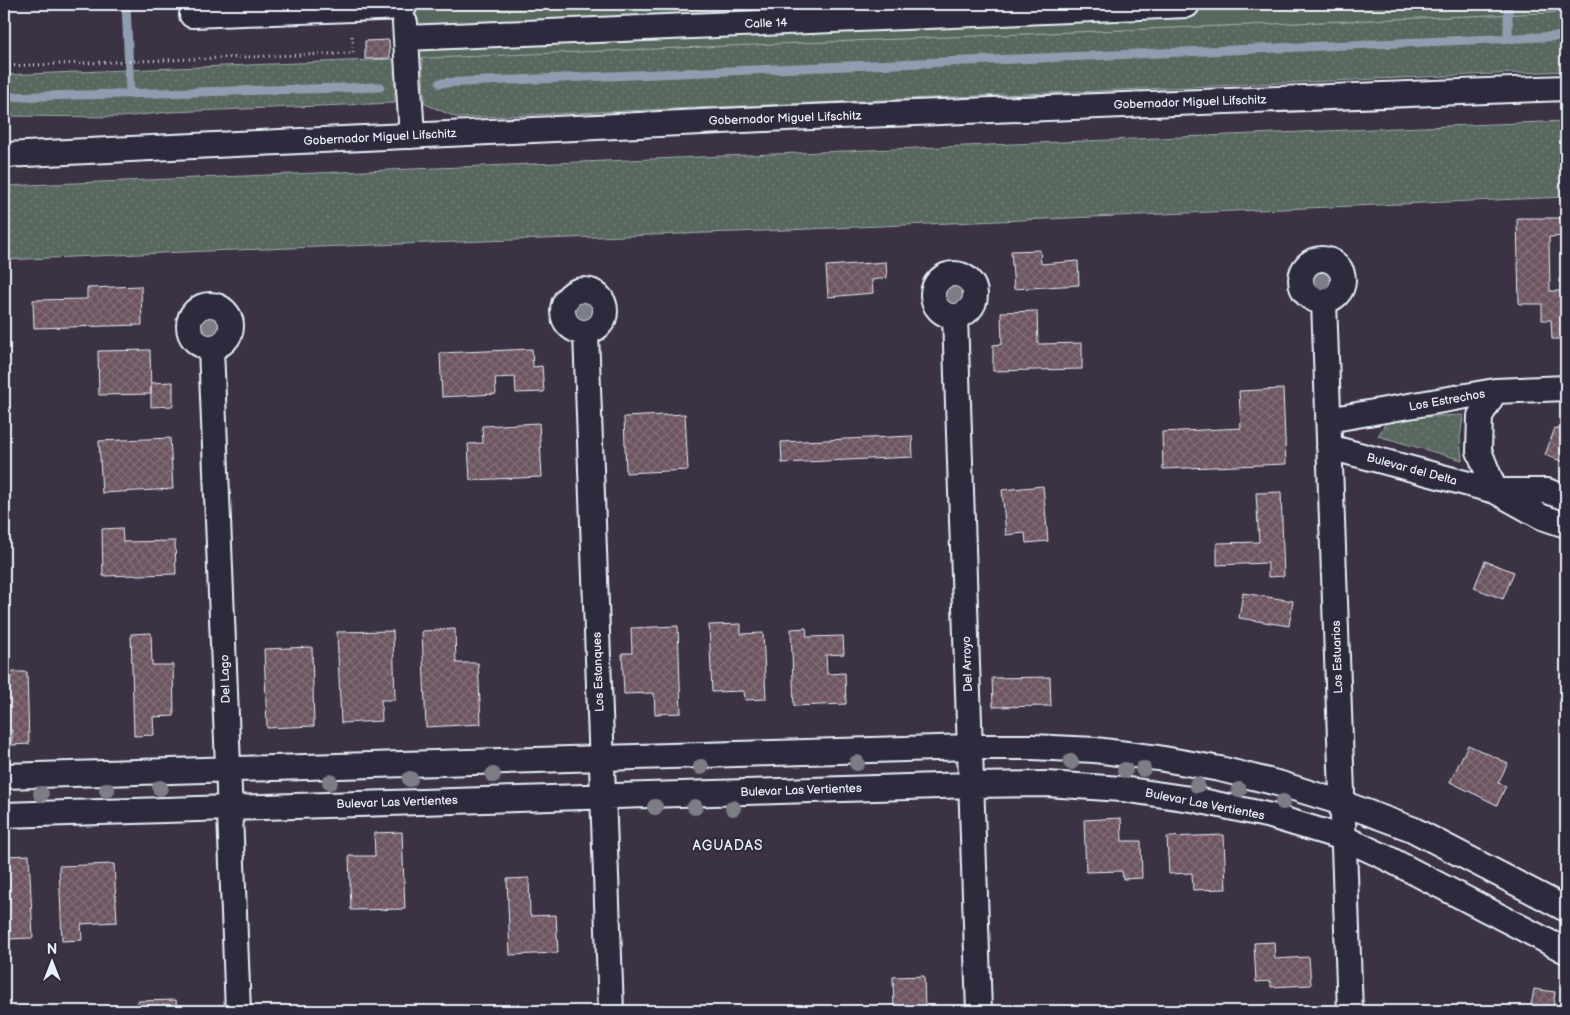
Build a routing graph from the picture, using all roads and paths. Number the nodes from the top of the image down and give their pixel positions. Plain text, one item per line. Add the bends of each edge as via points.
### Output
1 (404, 5) edge
2 (1187, 5) dead end
3 (351, 9) junction
4 (192, 15) dead end
5 (406, 38) junction
6 (4, 66) edge
7 (1566, 88) edge
8 (412, 136) junction
9 (4, 154) edge
10 (1324, 302) dead end
11 (955, 317) dead end
12 (586, 333) dead end
13 (211, 348) dead end
14 (1566, 388) edge
15 (1494, 392) junction
16 (1328, 420) junction
17 (1329, 447) junction
18 (1494, 491) junction
19 (1566, 498) edge
20 (1566, 525) edge
21 (970, 746) junction
22 (602, 757) junction
23 (228, 769) junction
24 (4, 776) edge
25 (971, 785) junction
26 (603, 795) junction
27 (1342, 803) junction
28 (230, 807) junction
29 (4, 815) edge
30 (1344, 838) junction
31 (1566, 909) edge
32 (1566, 951) edge
33 (238, 1011) edge
34 (611, 1011) edge
35 (979, 1011) edge
36 (1350, 1011) edge

1 - 3 street
1 - 5 street
2 - 5 street, Calle 14
3 - 4 street
3 - 6 path via 353,53
5 - 8 street
7 - 8 street, Gobernador Miguel Lifschitz via 776,118
8 - 9 street, Gobernador Miguel Lifschitz
10 - 16 street, Los Estuarios
11 - 21 street, Del Arroyo
12 - 22 street, Los Estanques
13 - 23 street, Del Lago
14 - 15 street, Los Estrechos
15 - 16 street, Los Estrechos
15 - 18 street via 1480,416 1479,451
16 - 17 street, Los Estuarios
17 - 18 street, Bulevar del Delta
17 - 27 street, Los Estuarios
18 - 19 street, Bulevar del Delta via 1547,491
18 - 20 street, Bulevar del Delta via 1542,517
21 - 22 street
21 - 25 street, Del Arroyo
21 - 27 street via 1095,750 1158,758 1228,771
22 - 23 street
22 - 26 street, Los Estanques
23 - 24 street
23 - 28 street, Del Lago
25 - 26 street, Bulevar Las Vertientes
25 - 30 street, Bulevar Las Vertientes via 1047,784 1122,789 1197,800 1271,816
25 - 35 street, Del Arroyo
26 - 28 street, Bulevar Las Vertientes
26 - 34 street, Los Estanques
27 - 30 street, Los Estuarios
27 - 31 street via 1412,829
28 - 29 street, Bulevar Las Vertientes
28 - 33 street, Del Lago
30 - 32 street, Bulevar Las Vertientes via 1385,856
30 - 36 street, Los Estuarios

